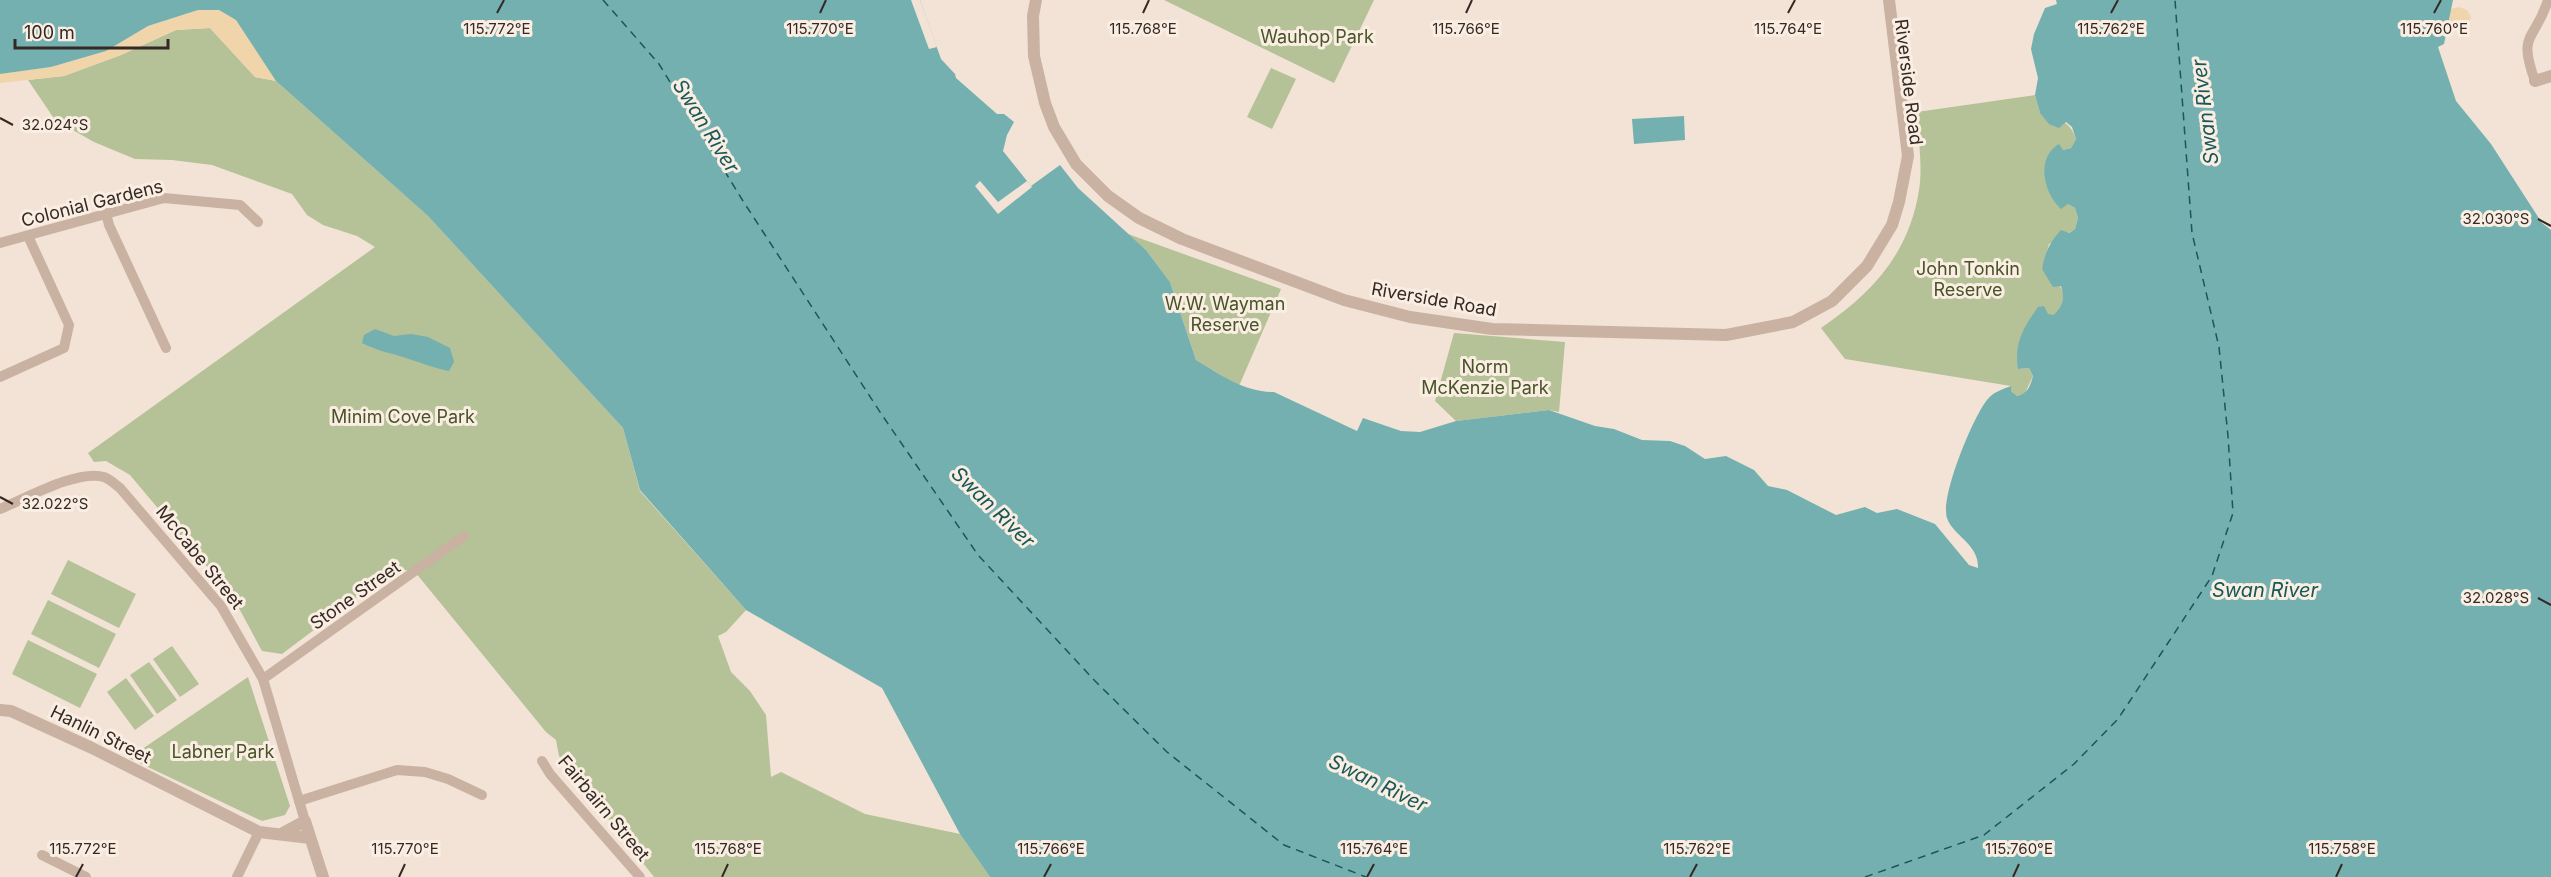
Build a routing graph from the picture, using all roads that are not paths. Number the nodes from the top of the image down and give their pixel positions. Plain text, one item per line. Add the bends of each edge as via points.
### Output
1 (1036, 0) edge
2 (1881, 0) edge
3 (1889, 0) edge
4 (2548, 0) edge
5 (2551, 76) edge
6 (2535, 81) joint
7 (1904, 168) junction
8 (106, 213) junction
9 (258, 222) dead end
10 (28, 236) junction
11 (0, 243) edge
12 (166, 348) dead end
13 (0, 376) edge
14 (0, 509) edge
15 (464, 536) dead end
16 (263, 679) junction
17 (0, 710) edge
18 (542, 761) dead end
19 (482, 795) dead end
20 (298, 801) junction
21 (305, 821) junction
22 (259, 832) junction
23 (283, 833) junction
24 (310, 838) junction
25 (42, 855) dead end
26 (86, 877) edge
27 (237, 877) edge
28 (323, 877) edge
29 (640, 877) edge

1 - 7 street, Riverside Road via 1034,56 1045,103 1076,164 1108,196 1139,218 1182,239 1344,300 1410,317 1473,328 1726,335 1793,322 1832,301 1874,258 1892,225
2 - 7 street, Riverside Road
3 - 7 street, Riverside Road via 1906,125 1908,156
4 - 6 street via 2527,43 2527,59
5 - 6 street
8 - 9 street, Colonial Gardens via 164,198 240,205
8 - 10 street, Colonial Gardens
8 - 12 street
10 - 11 street, Colonial Gardens
10 - 13 street via 69,326 64,348
14 - 16 street, McCabe Street via 67,481 105,477 120,488 220,606
15 - 16 street, Stone Street
16 - 20 street, McCabe Street
17 - 22 street, Hanlin Street via 11,711 92,748
18 - 29 street, Fairbairn Street
19 - 20 street via 425,772 397,770
20 - 21 street, McCabe Street
21 - 23 street
21 - 24 street, McCabe Street
22 - 23 street, Hanlin Street
22 - 27 street
23 - 24 street, Hanlin Street
24 - 28 street, McCabe Street
25 - 26 street

